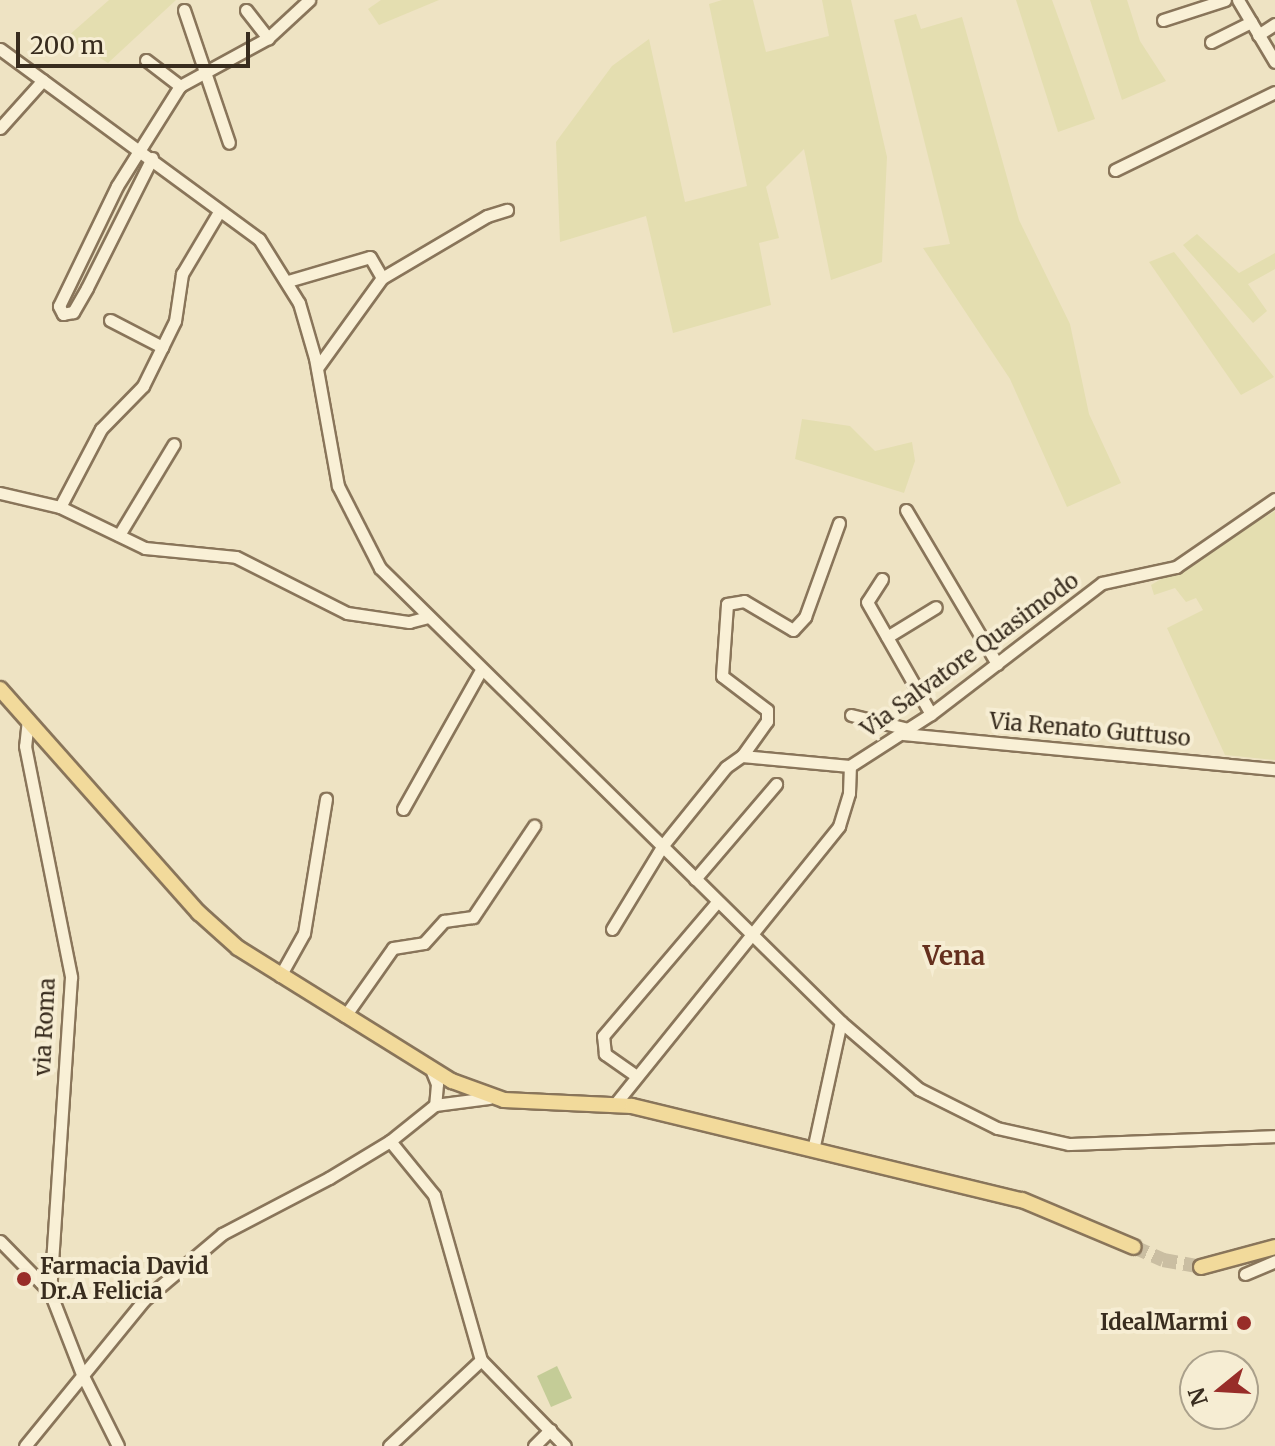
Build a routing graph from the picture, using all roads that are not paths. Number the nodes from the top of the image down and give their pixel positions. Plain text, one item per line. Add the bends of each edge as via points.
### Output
1 (309, 0) edge
2 (1225, 0) edge
3 (1238, 0) edge
4 (184, 10) dead end
5 (246, 10) dead end
6 (1163, 20) dead end
7 (1251, 22) junction
8 (1275, 24) edge
9 (1258, 35) junction
10 (268, 38) junction
11 (1211, 42) dead end
12 (0, 49) edge
13 (146, 60) dead end
14 (1275, 62) edge
15 (206, 68) junction
16 (43, 80) junction
17 (180, 86) junction
18 (1275, 92) edge
19 (0, 128) edge
20 (229, 143) dead end
21 (138, 148) junction
22 (152, 158) junction
23 (1115, 170) dead end
24 (507, 210) dead end
25 (217, 215) dead end
26 (382, 278) junction
27 (288, 281) junction
28 (110, 320) dead end
29 (162, 347) junction
30 (317, 368) junction
31 (174, 444) dead end
32 (0, 493) edge
33 (1275, 499) edge
34 (60, 507) junction
35 (906, 510) dead end
36 (839, 523) dead end
37 (119, 535) junction
38 (882, 579) dead end
39 (936, 607) dead end
40 (428, 617) junction
41 (887, 637) junction
42 (997, 664) junction
43 (480, 672) junction
44 (0, 689) edge
45 (931, 714) junction
46 (851, 715) dead end
47 (28, 719) junction
48 (905, 731) junction
49 (742, 756) junction
50 (850, 766) junction
51 (1275, 770) edge
52 (776, 784) dead end
53 (326, 799) dead end
54 (403, 809) dead end
55 (534, 826) dead end
56 (663, 845) junction
57 (695, 879) junction
58 (717, 902) junction
59 (612, 929) dead end
60 (748, 934) junction
61 (280, 976) junction
62 (345, 1016) junction
63 (841, 1022) junction
64 (431, 1068) junction
65 (635, 1075) junction
66 (452, 1081) junction
67 (489, 1098) junction
68 (438, 1102) junction
69 (615, 1104) junction
70 (1275, 1136) edge
71 (390, 1141) junction
72 (813, 1150) junction
73 (0, 1241) edge
74 (1134, 1247) tunnel mouth
75 (1275, 1247) edge
76 (1275, 1261) edge
77 (1201, 1267) tunnel mouth
78 (1245, 1274) dead end
79 (50, 1292) junction
80 (481, 1360) junction
81 (82, 1374) junction
82 (550, 1430) junction
83 (25, 1446) edge
84 (118, 1446) edge
85 (389, 1446) edge
86 (534, 1446) edge
87 (565, 1446) edge

1 - 10 street
2 - 6 street
3 - 7 street
4 - 15 street
5 - 10 street
7 - 9 street
7 - 11 street
8 - 9 street
9 - 14 street
10 - 15 street
12 - 16 street
13 - 17 street
15 - 17 street
15 - 20 street
16 - 19 street
16 - 21 street
17 - 21 street
18 - 23 street
21 - 22 street
21 - 22 street via 59,306 63,314 73,312 87,288
22 - 27 street via 240,221
24 - 26 street via 487,216
25 - 29 street via 182,274 175,321
26 - 27 street via 370,257
26 - 30 street
27 - 30 street
28 - 29 street
29 - 34 street via 143,386 101,429
30 - 40 street via 338,486 351,518 380,568
31 - 37 street
32 - 34 street
33 - 42 street, Via Salvatore Quasimodo via 1176,567 1102,583
34 - 37 street
35 - 42 street
36 - 49 street via 805,617 793,630 744,601 727,604 722,676 767,710 767,721
37 - 40 street via 145,548 236,557 347,613 409,622
38 - 41 street via 867,602
39 - 41 street
40 - 43 street
41 - 45 street
42 - 45 street, Via Salvatore Quasimodo
43 - 54 street
43 - 56 street
44 - 47 main road
45 - 48 street, Via Salvatore Quasimodo
46 - 48 street, Via Renato Guttuso
47 - 61 main road via 199,913
47 - 79 street, via Roma via 25,746 71,977
48 - 50 street, Via Salvatore Quasimodo
48 - 51 street, Via Renato Guttuso
49 - 50 street, Via Salvatore Quasimodo
49 - 56 street via 711,781
50 - 60 street via 839,826
52 - 57 street
53 - 61 street via 304,933
55 - 62 street via 473,917 444,921 424,943 393,948
56 - 57 street
56 - 59 street
57 - 58 street
58 - 60 street
58 - 65 street via 603,1036 605,1054
60 - 63 street
60 - 65 street
61 - 62 main road
62 - 64 main road
63 - 70 street via 919,1089 997,1128 1069,1144 1204,1143
63 - 72 street
64 - 66 main road
64 - 68 street
65 - 69 street
66 - 67 main road
66 - 68 street
67 - 68 street
67 - 69 main road
68 - 71 street
69 - 72 main road
71 - 80 street via 434,1195
71 - 81 street via 222,1234 144,1300
72 - 74 main road via 1022,1200
73 - 79 street
75 - 77 main road
76 - 78 street
79 - 81 street
80 - 82 street
80 - 85 street
81 - 83 street
81 - 84 street
82 - 86 street
82 - 87 street

